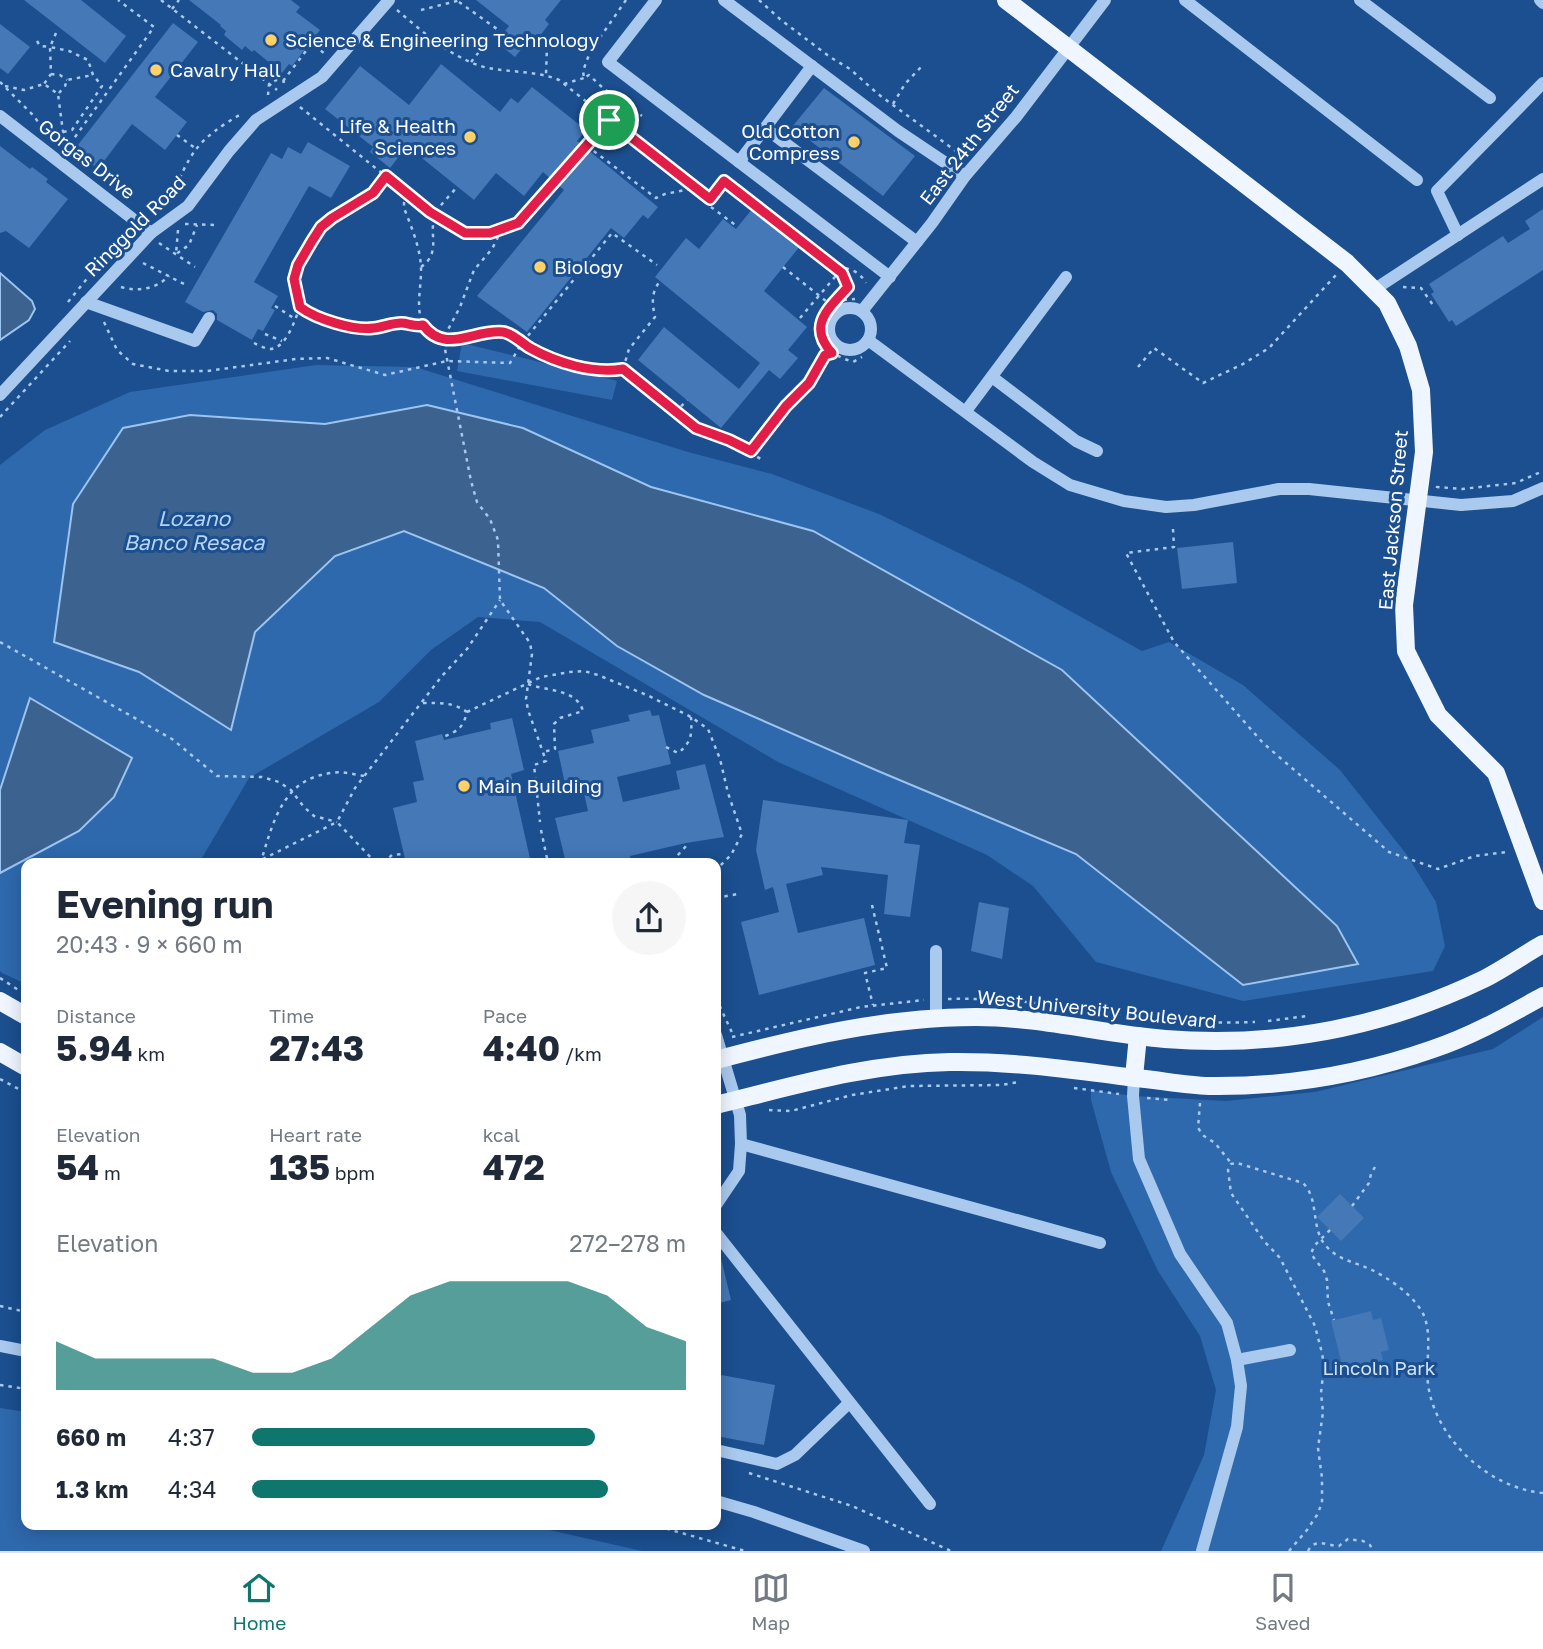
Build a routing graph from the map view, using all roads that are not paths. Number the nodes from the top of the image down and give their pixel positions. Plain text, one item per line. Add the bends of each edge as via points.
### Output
1 (656, 0) edge
2 (724, 0) edge
3 (1006, 0) edge
4 (1105, 0) edge
5 (1185, 0) edge
6 (1360, 0) edge
7 (391, 4) edge
8 (1070, 48) junction
9 (812, 66) junction
10 (1543, 83) edge
11 (1490, 98) dead end
12 (0, 116) edge
13 (765, 128) junction
14 (739, 162) junction
15 (965, 176) junction
16 (1543, 179) edge
17 (1418, 180) dead end
18 (1458, 235) junction
19 (154, 237) junction
20 (917, 242) junction
21 (890, 276) junction
22 (1066, 277) dead end
23 (1375, 289) junction
24 (92, 304) junction
25 (861, 305) junction
26 (209, 318) dead end
27 (868, 340) junction
28 (992, 377) junction
29 (0, 396) edge
30 (966, 411) junction
31 (1097, 451) dead end
32 (1543, 488) edge
33 (1426, 500) junction
34 (1543, 901) edge
35 (1543, 944) edge
36 (936, 951) dead end
37 (1543, 996) edge
38 (0, 1000) edge
39 (936, 1008) junction
40 (21, 1013) edge
41 (1138, 1036) junction
42 (721, 1048) edge
43 (0, 1052) edge
44 (721, 1057) edge
45 (21, 1064) edge
46 (1134, 1077) junction
47 (736, 1100) junction
48 (721, 1104) edge
49 (741, 1144) junction
50 (721, 1198) edge
51 (721, 1239) edge
52 (1100, 1243) dead end
53 (0, 1346) edge
54 (1290, 1350) dead end
55 (21, 1351) edge
56 (1237, 1360) junction
57 (849, 1403) junction
58 (721, 1451) edge
59 (721, 1502) edge
60 (930, 1504) dead end
61 (864, 1551) edge
62 (1202, 1551) edge

1 - 14 street via 608,62
2 - 9 street
3 - 8 main road, East Jackson Street
4 - 8 street, East 24th Street
5 - 17 street
6 - 11 street
7 - 19 street, Ringgold Road via 322,77 256,120 188,206
8 - 15 street, East 24th Street
8 - 23 main road, East Jackson Street
9 - 13 street
9 - 15 street
10 - 18 street via 1437,191
12 - 19 street, Gorgas Drive
13 - 14 street
13 - 20 street
14 - 21 street
15 - 20 street, East 24th Street
16 - 18 street
18 - 23 street
19 - 24 street, Ringgold Road
20 - 21 street, East 24th Street
21 - 25 street, East 24th Street
22 - 28 street
23 - 33 main road, East Jackson Street via 1408,346 1421,390
24 - 26 street via 195,341
24 - 29 street, Ringgold Road
25 - 27 street via 871,325
25 - 27 street via 837,312 829,330 833,342 845,349 858,349
27 - 30 street
28 - 30 street
28 - 31 street via 1076,441
30 - 33 street via 1070,485 1124,501 1166,507 1194,505 1279,488
32 - 33 street via 1513,501 1461,505
33 - 34 main road, East Jackson Street via 1404,604 1406,650 1438,715 1496,774
35 - 41 main road, West University Boulevard via 1486,978 1426,1004 1331,1031 1224,1042
36 - 39 street
37 - 46 main road via 1433,1049 1320,1077 1207,1086
38 - 40 main road
39 - 41 main road, West University Boulevard
39 - 42 main road, West University Boulevard via 832,1031
41 - 46 main road
43 - 45 main road
44 - 47 street
46 - 47 main road via 949,1062 854,1071
46 - 56 street via 1139,1159 1180,1254 1227,1323
47 - 48 main road
47 - 49 street
49 - 50 street via 739,1171
49 - 52 street
51 - 57 street
53 - 55 street
54 - 56 street
56 - 62 street via 1241,1386 1237,1427
57 - 58 street via 795,1455 777,1464
57 - 60 street
59 - 61 street

